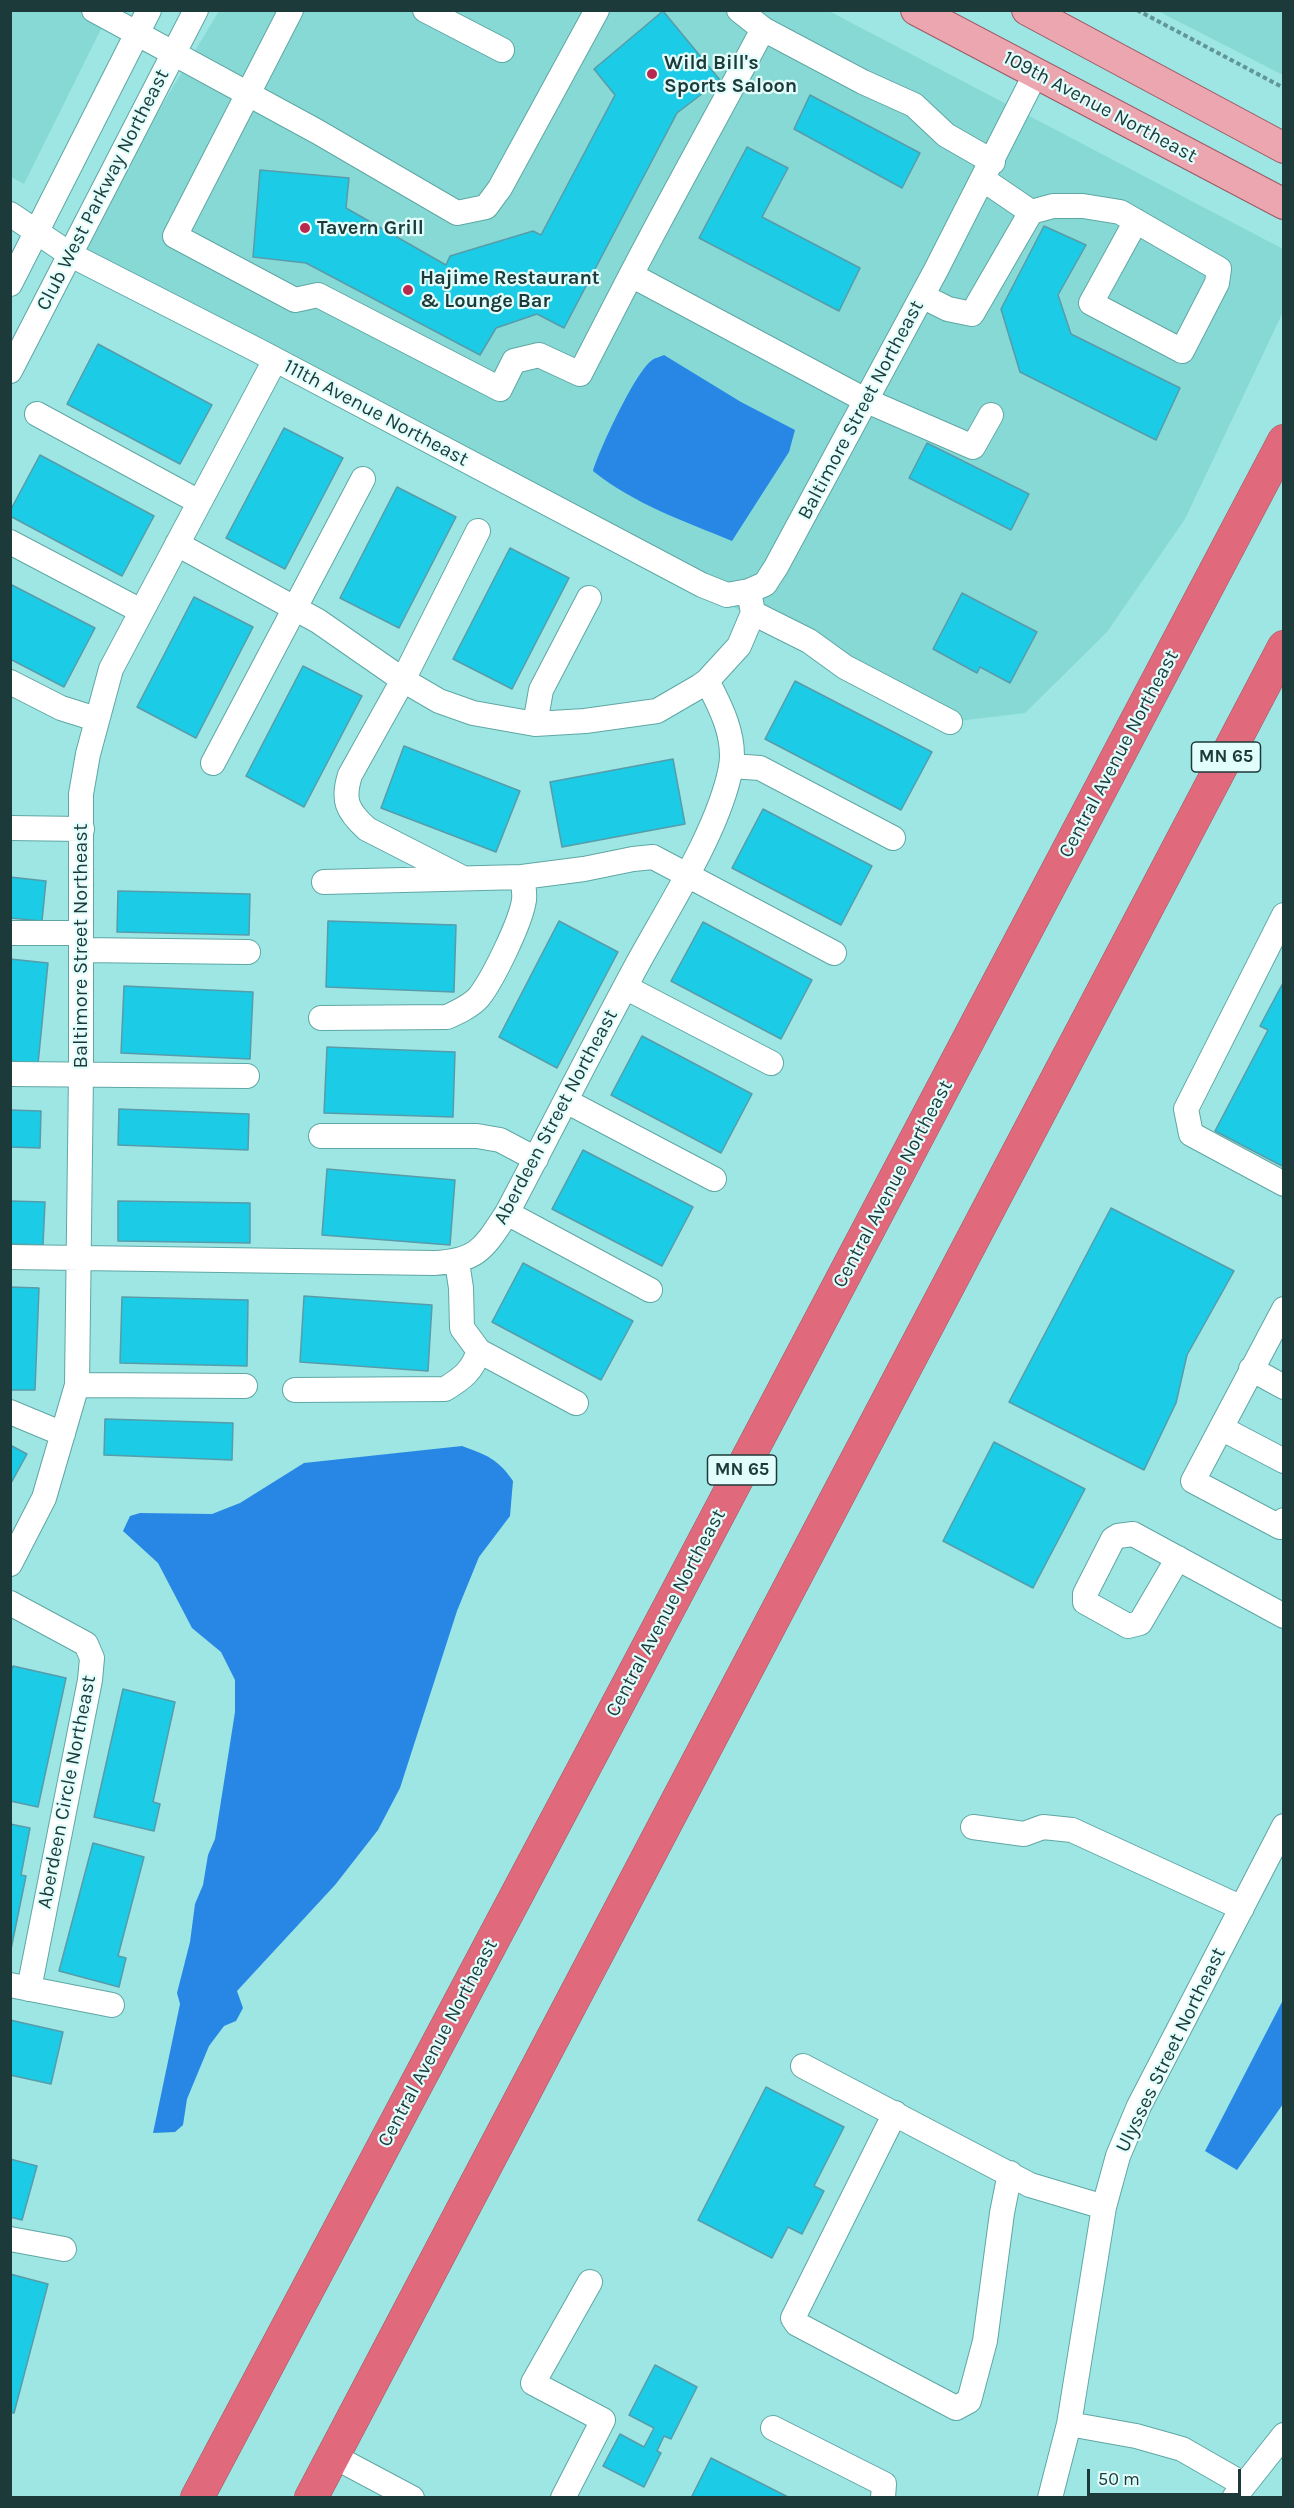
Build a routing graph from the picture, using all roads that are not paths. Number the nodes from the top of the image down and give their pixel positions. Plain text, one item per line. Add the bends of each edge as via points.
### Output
1 (94, 10) edge
2 (149, 10) edge
3 (196, 10) edge
4 (291, 10) edge
5 (597, 10) edge
6 (739, 10) edge
7 (916, 10) edge
8 (1027, 10) edge
9 (430, 12) edge
10 (1048, 17) edge
11 (763, 29) junction
12 (137, 33) junction
13 (502, 50) dead end
14 (173, 53) junction
15 (1036, 74) junction
16 (248, 95) junction
17 (1284, 148) edge
18 (988, 171) junction
19 (1284, 204) edge
20 (1030, 212) junction
21 (10, 214) edge
22 (1136, 222) junction
23 (37, 231) junction
24 (71, 255) junction
25 (632, 275) junction
26 (10, 284) edge
27 (922, 296) junction
28 (275, 360) junction
29 (10, 370) edge
30 (867, 401) junction
31 (37, 414) dead end
32 (991, 415) dead end
33 (1284, 441) edge
34 (363, 479) dead end
35 (199, 502) junction
36 (478, 531) dead end
37 (10, 542) edge
38 (177, 544) junction
39 (589, 598) dead end
40 (751, 602) junction
41 (295, 609) junction
42 (141, 611) junction
43 (1284, 647) edge
44 (403, 680) junction
45 (707, 681) junction
46 (10, 682) edge
47 (96, 719) junction
48 (950, 722) dead end
49 (535, 724) junction
50 (213, 763) dead end
51 (731, 766) junction
52 (10, 828) edge
53 (82, 829) junction
54 (893, 838) dead end
55 (686, 875) junction
56 (522, 877) junction
57 (466, 880) junction
58 (324, 882) dead end
59 (1284, 915) edge
60 (10, 933) edge
61 (1278, 940) edge
62 (82, 941) junction
63 (248, 952) dead end
64 (834, 952) dead end
65 (625, 987) junction
66 (321, 1018) dead end
67 (771, 1063) dead end
68 (10, 1074) edge
69 (81, 1074) junction
70 (247, 1076) dead end
71 (566, 1101) junction
72 (321, 1136) dead end
73 (536, 1159) junction
74 (714, 1179) dead end
75 (1284, 1184) edge
76 (507, 1213) junction
77 (10, 1257) edge
78 (78, 1259) junction
79 (457, 1262) junction
80 (650, 1290) dead end
81 (1282, 1316) edge
82 (479, 1351) junction
83 (1251, 1369) junction
84 (77, 1385) junction
85 (245, 1386) dead end
86 (1284, 1387) edge
87 (295, 1390) dead end
88 (576, 1403) dead end
89 (10, 1413) edge
90 (1221, 1428) junction
91 (63, 1434) junction
92 (1284, 1461) edge
93 (1284, 1520) edge
94 (13, 1552) edge
95 (1178, 1558) dead end
96 (10, 1603) edge
97 (1284, 1616) edge
98 (1284, 1826) edge
99 (973, 1827) dead end
100 (1242, 1908) junction
101 (20, 1987) edge
102 (112, 2005) dead end
103 (803, 2066) dead end
104 (895, 2113) junction
105 (1010, 2173) junction
106 (1104, 2207) junction
107 (10, 2239) edge
108 (64, 2249) dead end
109 (590, 2282) dead end
110 (1069, 2424) junction
111 (773, 2428) dead end
112 (1284, 2435) edge
113 (333, 2456) junction
114 (1239, 2491) edge
115 (196, 2498) edge
116 (311, 2498) edge
117 (412, 2498) edge
118 (563, 2498) edge
119 (883, 2498) edge
120 (1050, 2498) edge

1 - 12 street
2 - 12 street, Club West Parkway Northeast
3 - 14 street, Club West Parkway Northeast
4 - 16 street
5 - 16 street via 500,188 486,207 469,212 457,213 438,203
6 - 11 street
7 - 15 main road, 109th Avenue Northeast
8 - 10 main road
9 - 13 street
10 - 17 main road
11 - 18 street via 914,105
11 - 25 street
12 - 14 street
12 - 23 street, Club West Parkway Northeast
14 - 16 street
14 - 24 street, Club West Parkway Northeast
15 - 18 street, Baltimore Street Northeast
15 - 19 main road, 109th Avenue Northeast
16 - 25 street via 175,236 295,300 318,295 500,389 514,361 539,355 580,374
18 - 20 street
18 - 27 street, Baltimore Street Northeast
20 - 22 street via 1053,206 1083,206 1120,213
20 - 27 street via 972,314 948,309
21 - 23 street, 111th Avenue Northeast
22 - 22 street via 1219,269 1217,283 1182,351 1091,303
23 - 24 street, 111th Avenue Northeast
23 - 26 street, Club West Parkway Northeast
24 - 28 street, 111th Avenue Northeast
24 - 29 street, Club West Parkway Northeast
25 - 30 street
27 - 30 street, Baltimore Street Northeast
28 - 35 street, Baltimore Street Northeast
28 - 40 street, 111th Avenue Northeast via 702,585
30 - 32 street via 973,447
30 - 40 street, Baltimore Street Northeast via 776,567
31 - 35 street
33 - 115 highway, Central Avenue Northeast / MN 65
34 - 41 street
35 - 38 street, Baltimore Street Northeast
36 - 44 street
37 - 42 street
38 - 41 street
38 - 42 street, Baltimore Street Northeast
39 - 49 street via 541,690
40 - 45 street, Baltimore Street Northeast via 739,646
40 - 48 street via 845,667
41 - 44 street via 345,638
41 - 50 street
42 - 47 street, Baltimore Street Northeast via 111,669
43 - 113 highway, MN 65
44 - 49 street via 439,701 473,713
44 - 57 street via 350,774 347,804 366,829
45 - 49 street, Baltimore Street Northeast via 657,711
45 - 51 street, Aberdeen Street Northeast via 727,726
46 - 47 street via 61,708
47 - 53 street, Baltimore Street Northeast via 81,794
51 - 54 street via 760,768
51 - 55 street, Aberdeen Street Northeast via 724,797
52 - 53 street
53 - 62 street, Baltimore Street Northeast
55 - 56 street via 653,857
55 - 64 street
55 - 65 street, Aberdeen Street Northeast
56 - 57 street
56 - 66 street via 524,898 520,917 478,998 463,1009 447,1017
57 - 58 street
59 - 61 street
60 - 62 street
61 - 75 street via 1185,1109 1191,1134
62 - 63 street
62 - 69 street, Baltimore Street Northeast
65 - 67 street
65 - 71 street, Aberdeen Street Northeast
68 - 69 street
69 - 70 street
69 - 78 street, Baltimore Street Northeast
71 - 73 street, Aberdeen Street Northeast
71 - 74 street
72 - 73 street via 477,1136 500,1140
73 - 76 street, Aberdeen Street Northeast
76 - 79 street, Aberdeen Street Northeast via 475,1254
76 - 80 street
77 - 78 street
78 - 79 street
78 - 84 street, Baltimore Street Northeast
79 - 82 street via 462,1328
81 - 83 street
82 - 87 street via 473,1366 445,1389
82 - 88 street
83 - 86 street
83 - 90 street
84 - 85 street
84 - 91 street, Baltimore Street Northeast
89 - 91 street
90 - 92 street
90 - 93 street via 1194,1480 1280,1527
91 - 94 street, Baltimore Street Northeast via 44,1498
95 - 97 street
96 - 101 street, Aberdeen Circle Northeast via 86,1644 92,1658
98 - 100 street, Ulysses Street Northeast
99 - 100 street via 1024,1833 1043,1827 1072,1830
100 - 106 street, Ulysses Street Northeast via 1139,2106 1118,2156
101 - 102 street, Aberdeen Circle Northeast
103 - 104 street
104 - 105 street
104 - 105 street via 793,2318 797,2324 956,2408 969,2401 985,2341
105 - 106 street via 1030,2185
106 - 110 street, Ulysses Street Northeast
107 - 108 street
109 - 118 street via 533,2383 603,2420
110 - 114 street via 1182,2449
110 - 120 street, Ulysses Street Northeast
111 - 119 street via 884,2484
112 - 114 street
113 - 116 highway, MN 65
113 - 117 street

